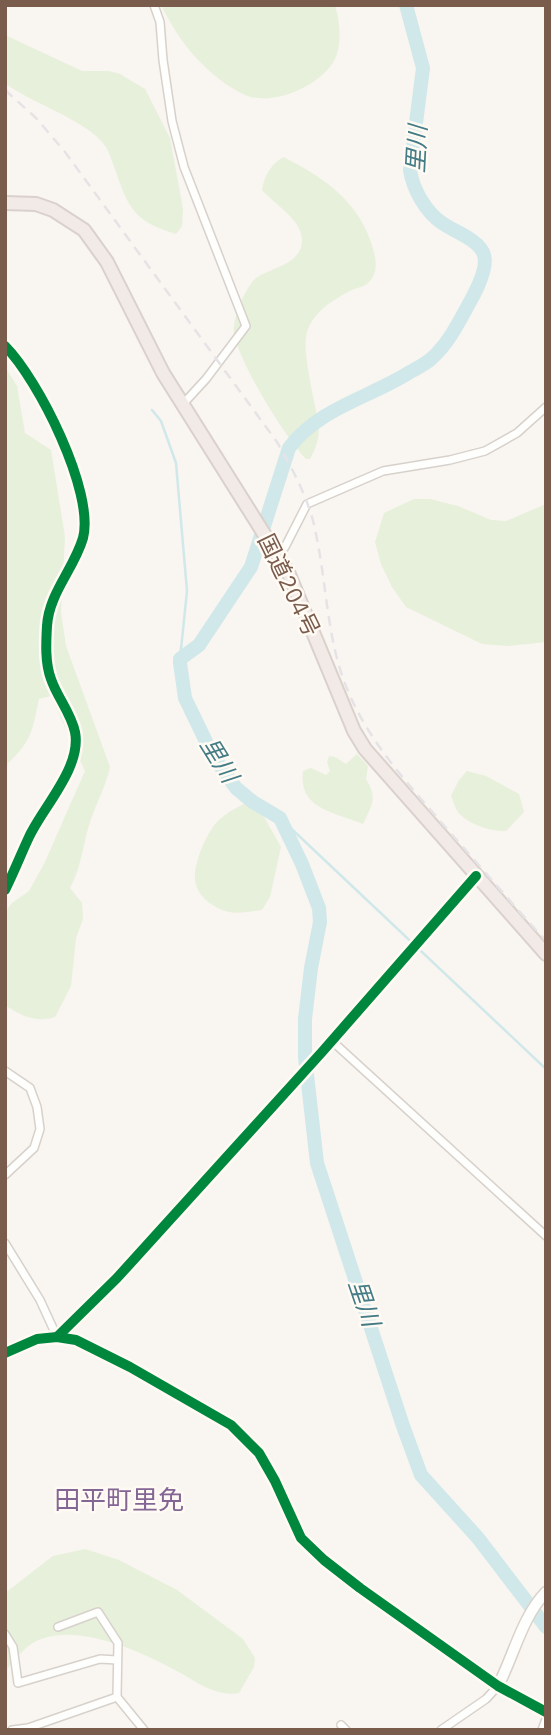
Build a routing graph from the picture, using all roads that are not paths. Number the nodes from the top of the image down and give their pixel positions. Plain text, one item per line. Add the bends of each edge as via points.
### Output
1 (154, 5) edge
2 (5, 203) edge
3 (5, 346) edge
4 (182, 405) junction
5 (546, 407) edge
6 (279, 555) junction
7 (475, 876) junction
8 (5, 890) edge
9 (546, 954) edge
10 (332, 1041) junction
11 (5, 1071) edge
12 (5, 1175) edge
13 (546, 1236) edge
14 (5, 1243) edge
15 (57, 1337) junction
16 (5, 1353) edge
17 (546, 1592) edge
18 (58, 1627) dead end
19 (5, 1634) edge
20 (117, 1660) junction
21 (498, 1686) junction
22 (117, 1697) junction
23 (546, 1712) edge
24 (546, 1719) edge
25 (12, 1730) edge
26 (144, 1730) edge
27 (441, 1730) edge
28 (542, 1730) edge

1 - 4 street via 184,167 246,326
2 - 4 highway, 国道204号 via 36,204 84,230 107,262
3 - 8 street via 61,434 83,510 83,538 49,608 47,627 47,661 75,733 75,754 27,839
4 - 6 highway, 国道204号
5 - 6 street via 517,433 485,451 383,471 307,505
6 - 7 highway, 国道204号 via 365,750
7 - 9 highway, 国道204号
7 - 10 street
10 - 13 street
10 - 15 street via 117,1278
11 - 12 street via 30,1088 40,1129 34,1148
14 - 15 street
15 - 16 street via 37,1339
15 - 21 street via 76,1340 130,1367 231,1425 259,1453 301,1538 360,1588
17 - 21 street
18 - 20 street via 98,1612 118,1643
19 - 20 street via 13,1647 18,1683 100,1660
20 - 22 street
21 - 23 street
21 - 27 street
22 - 25 street
22 - 26 street
24 - 28 street

